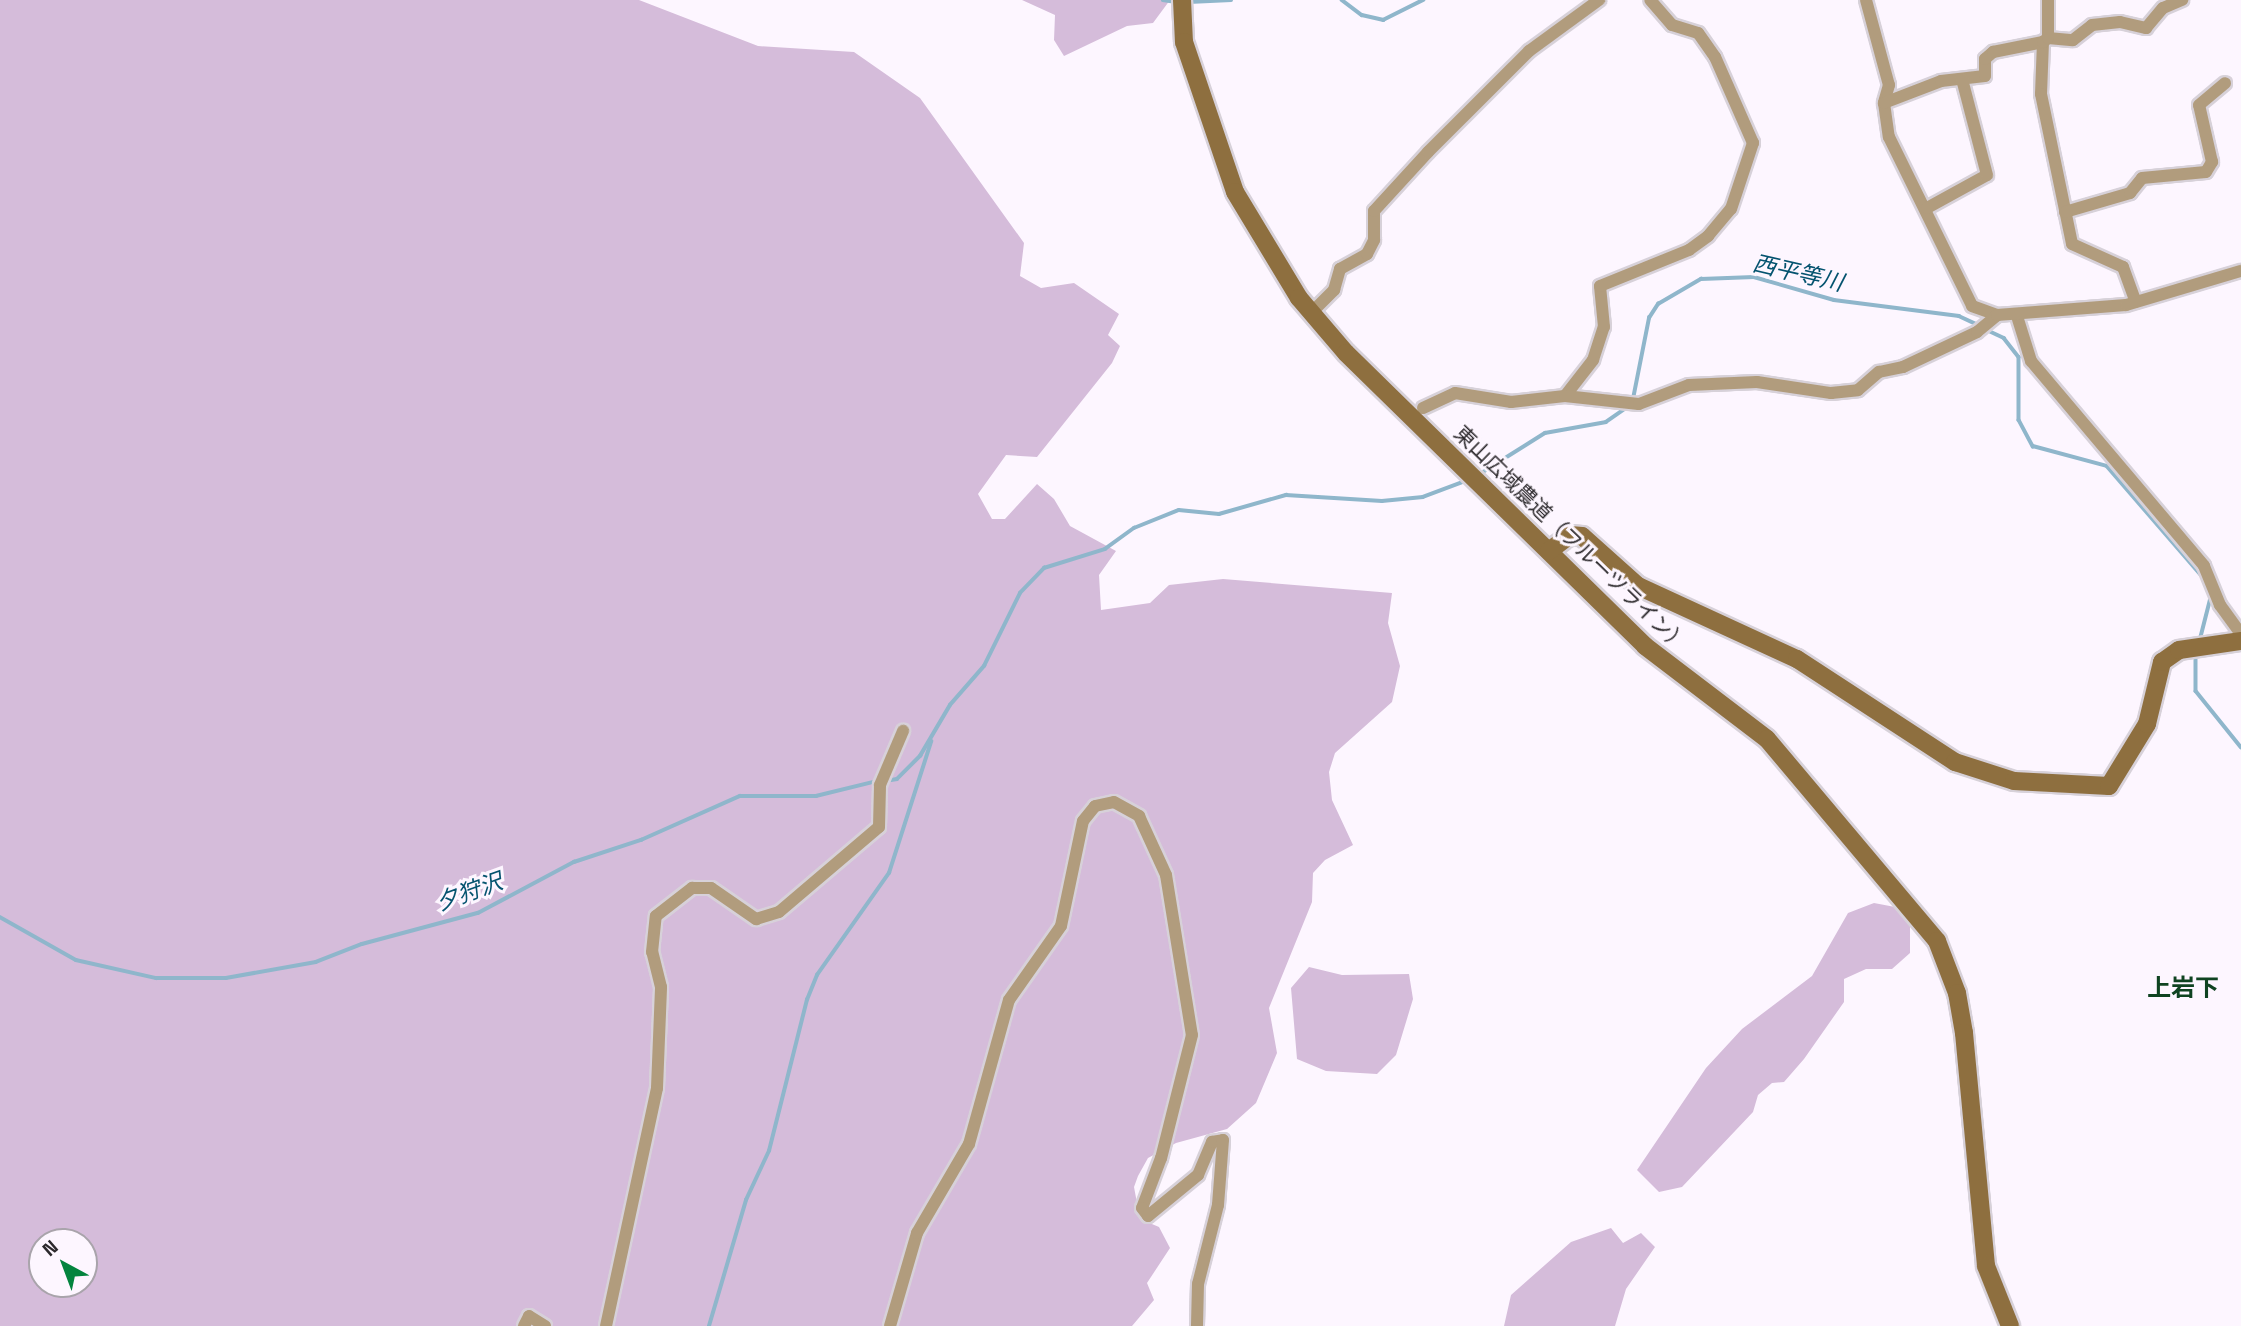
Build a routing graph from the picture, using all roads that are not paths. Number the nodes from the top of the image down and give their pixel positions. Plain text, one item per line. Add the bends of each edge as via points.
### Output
1 (1599, 0) edge
2 (1650, 0) edge
3 (1866, 0) edge
4 (2048, 0) edge
5 (2182, 0) edge
6 (1182, 5) edge
7 (2045, 40) junction
8 (1962, 79) junction
9 (2225, 83) dead end
10 (1884, 103) junction
11 (1927, 208) junction
12 (2065, 212) junction
13 (2241, 271) edge
14 (2136, 302) junction
15 (1311, 313) junction
16 (2017, 316) junction
17 (1994, 319) junction
18 (1565, 396) junction
19 (1423, 408) dead end
20 (1549, 551) junction
21 (2241, 634) edge
22 (2241, 641) edge
23 (903, 731) dead end
24 (524, 1326) edge
25 (545, 1326) edge
26 (606, 1326) edge
27 (890, 1326) edge
28 (1197, 1326) edge
29 (2010, 1326) edge

1 - 15 street via 1530,51 1428,152 1374,211 1374,240 1367,254 1340,269 1334,290
2 - 18 street via 1672,25 1698,33 1715,57 1753,143 1731,209 1708,236 1689,250 1600,286 1604,327 1593,360
3 - 10 street via 1889,85
4 - 7 street
5 - 7 street via 2163,8 2146,28 2120,22 2092,26 2073,40
6 - 15 street, 東山広域農道（フルーツライン） via 1184,42 1235,192 1272,260
7 - 8 street via 1993,52 1985,60 1985,76
7 - 12 street via 2040,85
8 - 10 street
8 - 11 street via 1987,175
9 - 12 street via 2199,104 2212,162 2206,172 2142,178 2130,193
10 - 11 street via 1889,137
11 - 17 street via 1972,306
12 - 14 street via 2072,244 2123,267
13 - 14 street
14 - 16 street
15 - 20 street, 東山広域農道（フルーツライン）
16 - 17 street
16 - 21 street via 2031,361 2204,566 2220,605
17 - 18 street via 1977,332 1903,367 1879,372 1858,390 1831,393 1765,383 1689,385 1638,404
18 - 19 street via 1511,402 1455,393
20 - 22 street via 1570,534 1581,536 1638,586 1797,659 1955,762 2014,781 2109,786 2147,724 2162,662 2198,647
20 - 29 street, 東山広域農道（フルーツライン） via 1645,646 1767,739 1937,941 1957,993 1964,1032 1986,1266
23 - 26 street via 880,785 879,827 779,912 756,919 711,888 692,888 656,916 652,952 661,987 657,1088
24 - 25 street via 530,1316
27 - 28 street via 917,1233 969,1144 1009,1000 1060,926 1083,821 1095,806 1114,802 1139,816 1167,875 1192,1035 1161,1158 1142,1208 1148,1216 1198,1175 1212,1142 1223,1140 1218,1205 1198,1284

